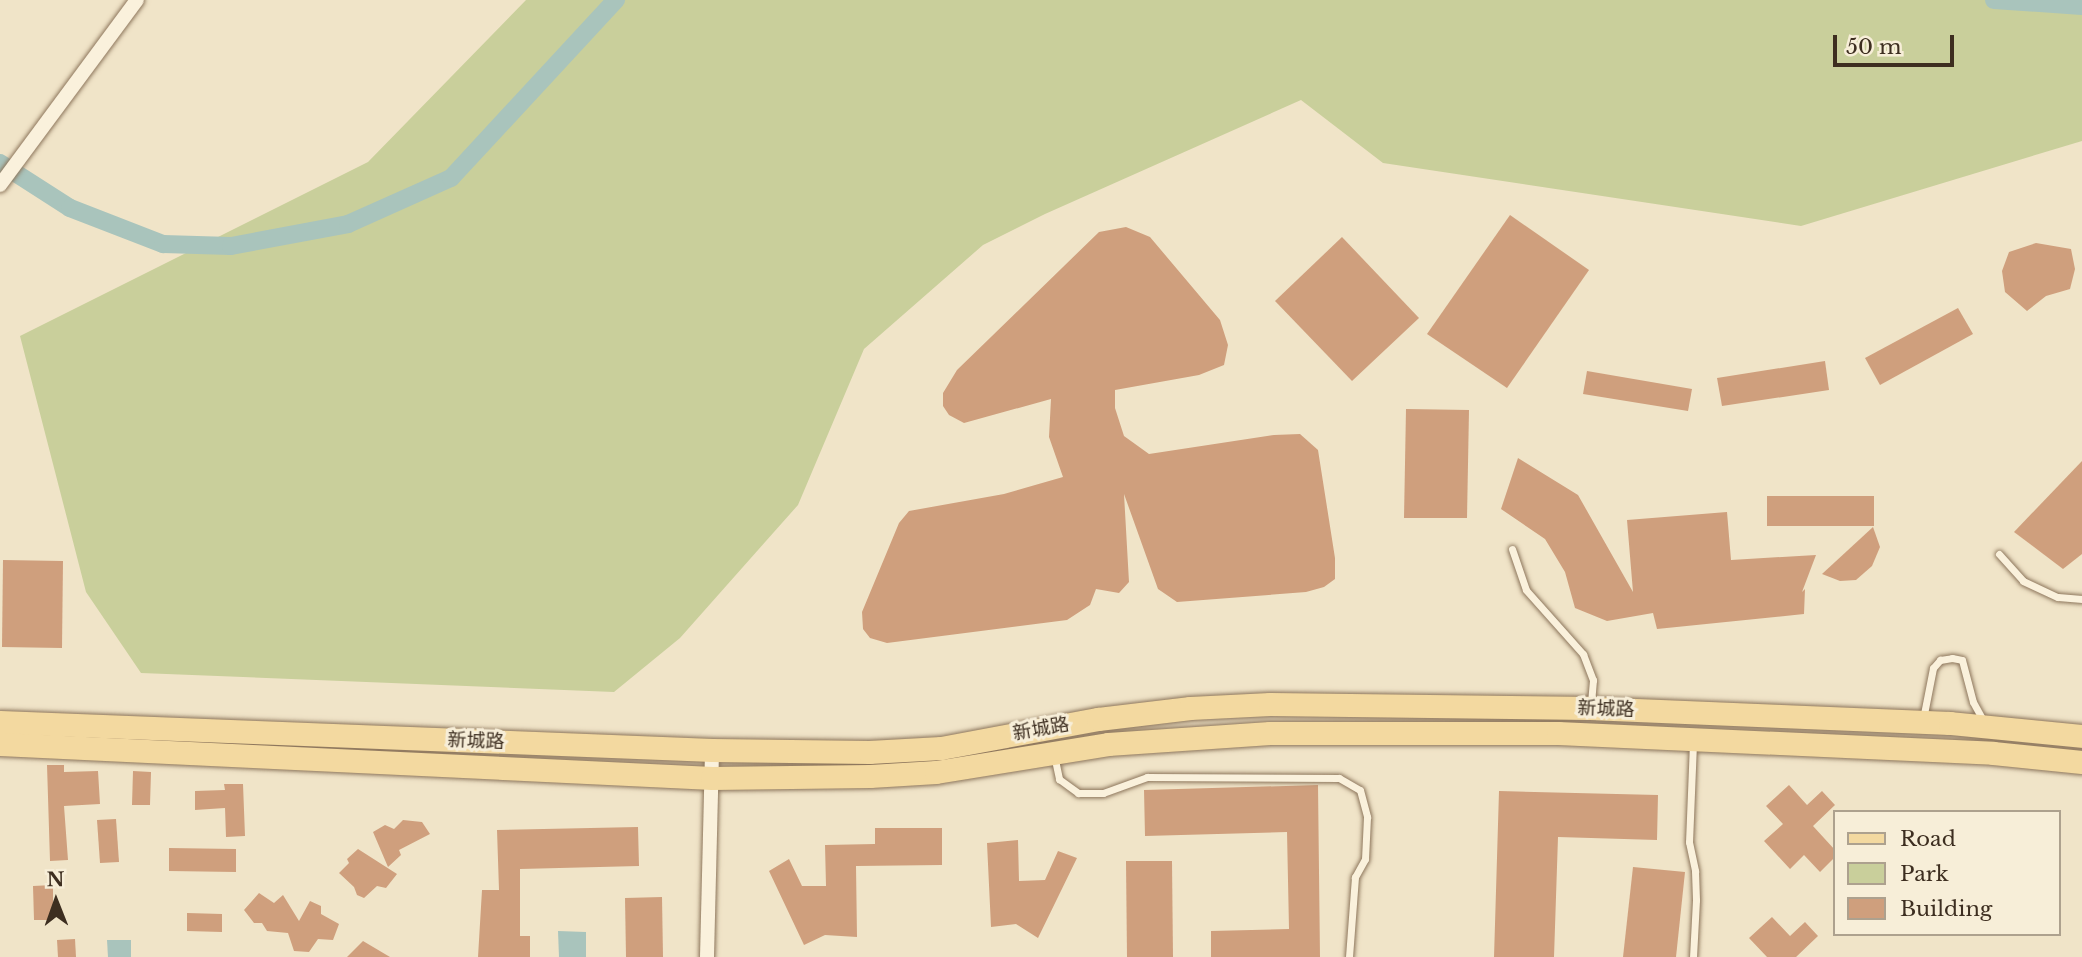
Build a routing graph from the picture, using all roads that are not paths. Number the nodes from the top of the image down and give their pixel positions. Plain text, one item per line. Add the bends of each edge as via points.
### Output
1 (137, 0) edge
2 (0, 185) edge
3 (1511, 549) dead end
4 (1999, 554) dead end
5 (2082, 599) edge
6 (1590, 708) junction
7 (0, 722) edge
8 (1922, 722) junction
9 (1987, 727) junction
10 (2082, 736) edge
11 (1693, 739) junction
12 (0, 744) edge
13 (712, 750) junction
14 (1054, 754) junction
15 (2082, 762) edge
16 (712, 778) junction
17 (707, 957) edge
18 (1349, 957) edge
19 (1693, 957) edge

1 - 2 street
3 - 6 lane via 1526,590 1583,653 1592,680
4 - 5 lane via 2023,581 2058,597
6 - 8 main road, 新城路
6 - 13 main road, 新城路 via 1230,706 1098,719 940,748
7 - 13 main road, 新城路
8 - 9 main road, 新城路
8 - 9 lane via 1933,668 1940,660 1952,658 1962,660 1973,702
9 - 10 main road, 新城路
11 - 14 main road, 新城路 via 1558,733 1270,733 1108,744
11 - 15 main road, 新城路 via 1993,753
11 - 19 lane via 1689,842 1696,891
12 - 16 main road, 新城路
13 - 16 street
14 - 16 main road, 新城路 via 936,772
14 - 18 lane via 1059,779 1078,793 1103,793 1147,778 1339,778 1360,790 1367,817 1365,859 1355,877
16 - 17 street

